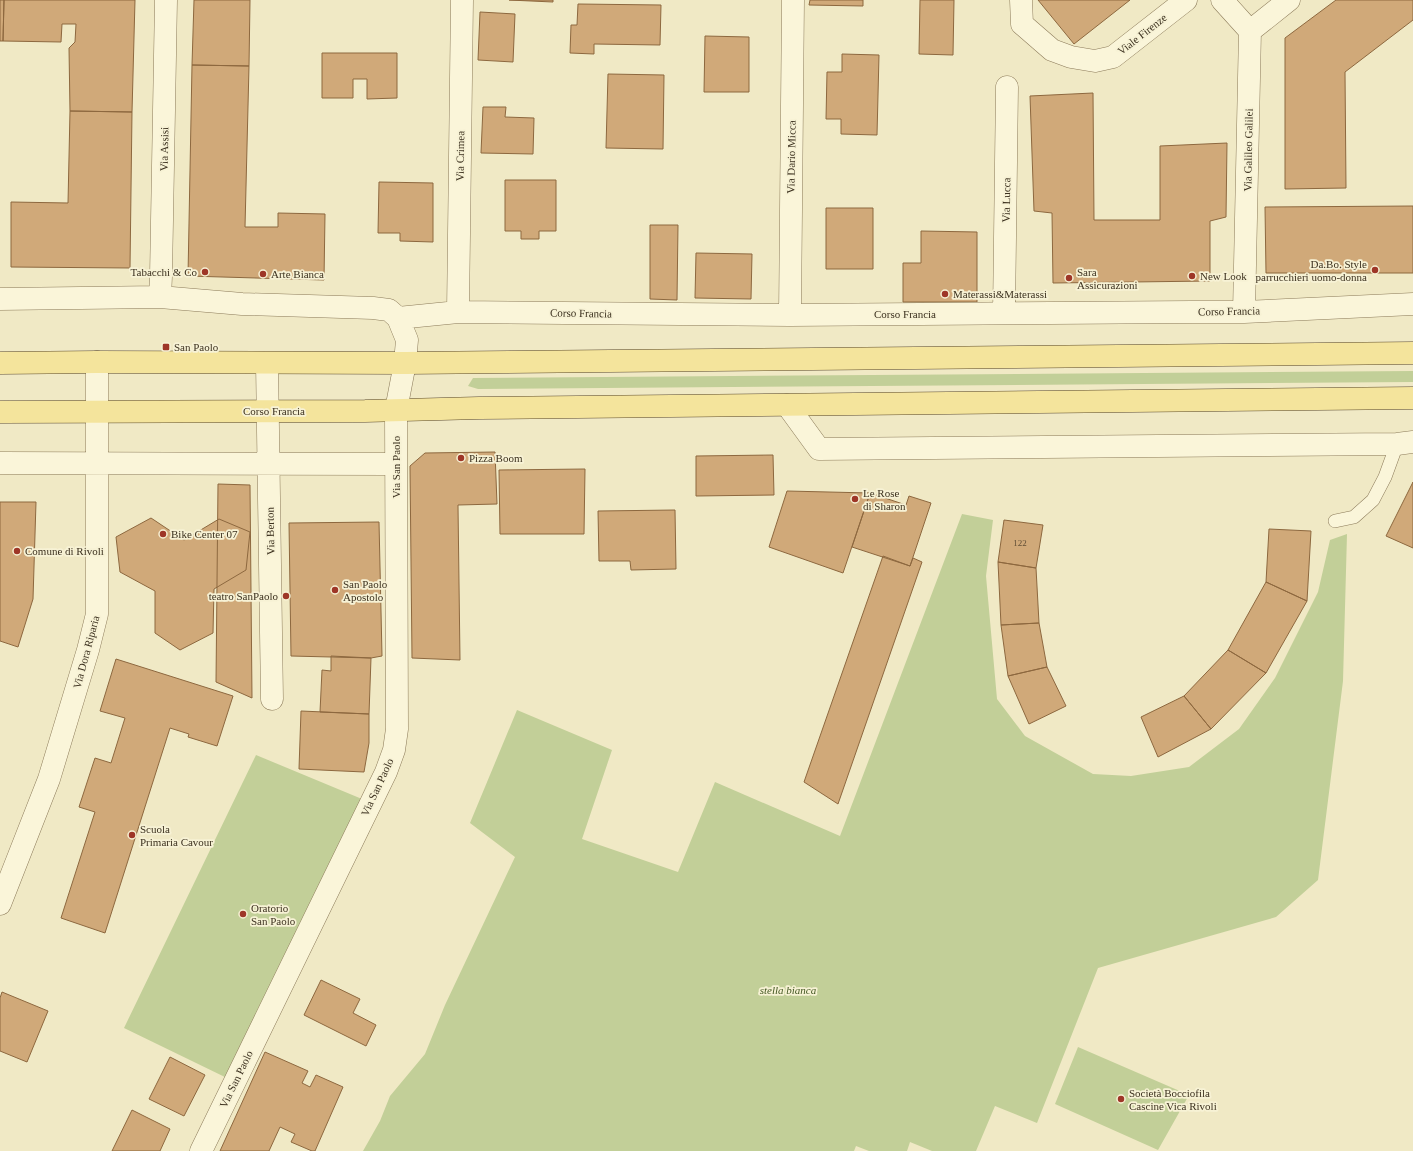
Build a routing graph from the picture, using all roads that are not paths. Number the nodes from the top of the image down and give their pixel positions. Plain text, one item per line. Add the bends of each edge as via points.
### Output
1 (166, 0) edge
2 (462, 0) edge
3 (793, 0) edge
4 (1021, 0) edge
5 (1186, 0) edge
6 (1222, 0) edge
7 (1289, 0) edge
8 (1250, 31) junction
9 (1007, 87) dead end
10 (160, 297) junction
11 (0, 299) edge
12 (1413, 304) edge
13 (458, 312) junction
14 (1244, 312) junction
15 (1004, 313) junction
16 (790, 315) junction
17 (398, 318) junction
18 (1413, 353) edge
19 (97, 362) junction
20 (0, 363) edge
21 (267, 363) junction
22 (405, 364) junction
23 (1413, 398) edge
24 (787, 405) junction
25 (396, 410) junction
26 (97, 411) junction
27 (268, 411) junction
28 (0, 412) edge
29 (1405, 443) edge
30 (0, 463) edge
31 (97, 463) junction
32 (269, 464) junction
33 (396, 464) junction
34 (1335, 521) dead end
35 (272, 699) dead end
36 (0, 904) edge
37 (201, 1151) edge

1 - 10 street, Via Assisi
2 - 13 street, Via Crimea
3 - 16 street, Via Dario Micca
4 - 5 street, Viale Firenze via 1022,24 1052,50 1071,57 1095,61 1113,57
6 - 8 street
7 - 8 street
8 - 14 street, Via Galileo Galilei
9 - 15 street, Via Lucca
10 - 11 street
10 - 17 street via 242,304 373,308 389,310
12 - 14 street, Corso Francia
13 - 16 street, Corso Francia
13 - 17 street, Corso Francia
14 - 15 street, Corso Francia
15 - 16 street, Corso Francia
17 - 22 street via 407,340
18 - 22 main road
19 - 20 main road
19 - 21 main road
19 - 26 street, Via Dora Riparia
21 - 22 main road
21 - 27 street, Via Berton
22 - 25 street, Via San Paolo
23 - 24 main road, Corso Francia
24 - 25 main road, Corso Francia
24 - 29 street via 819,449
25 - 27 main road, Corso Francia
25 - 33 street, Via San Paolo
26 - 27 main road, Corso Francia
26 - 28 main road, Corso Francia
26 - 31 street, Via Dora Riparia
27 - 32 street, Via Berton
29 - 34 lane via 1373,500 1354,517
30 - 31 street
31 - 32 street
31 - 36 street, Via Dora Riparia via 97,614 49,779
32 - 33 street
32 - 35 street, Via Berton
33 - 37 street, Via San Paolo via 398,729 394,750 386,772

